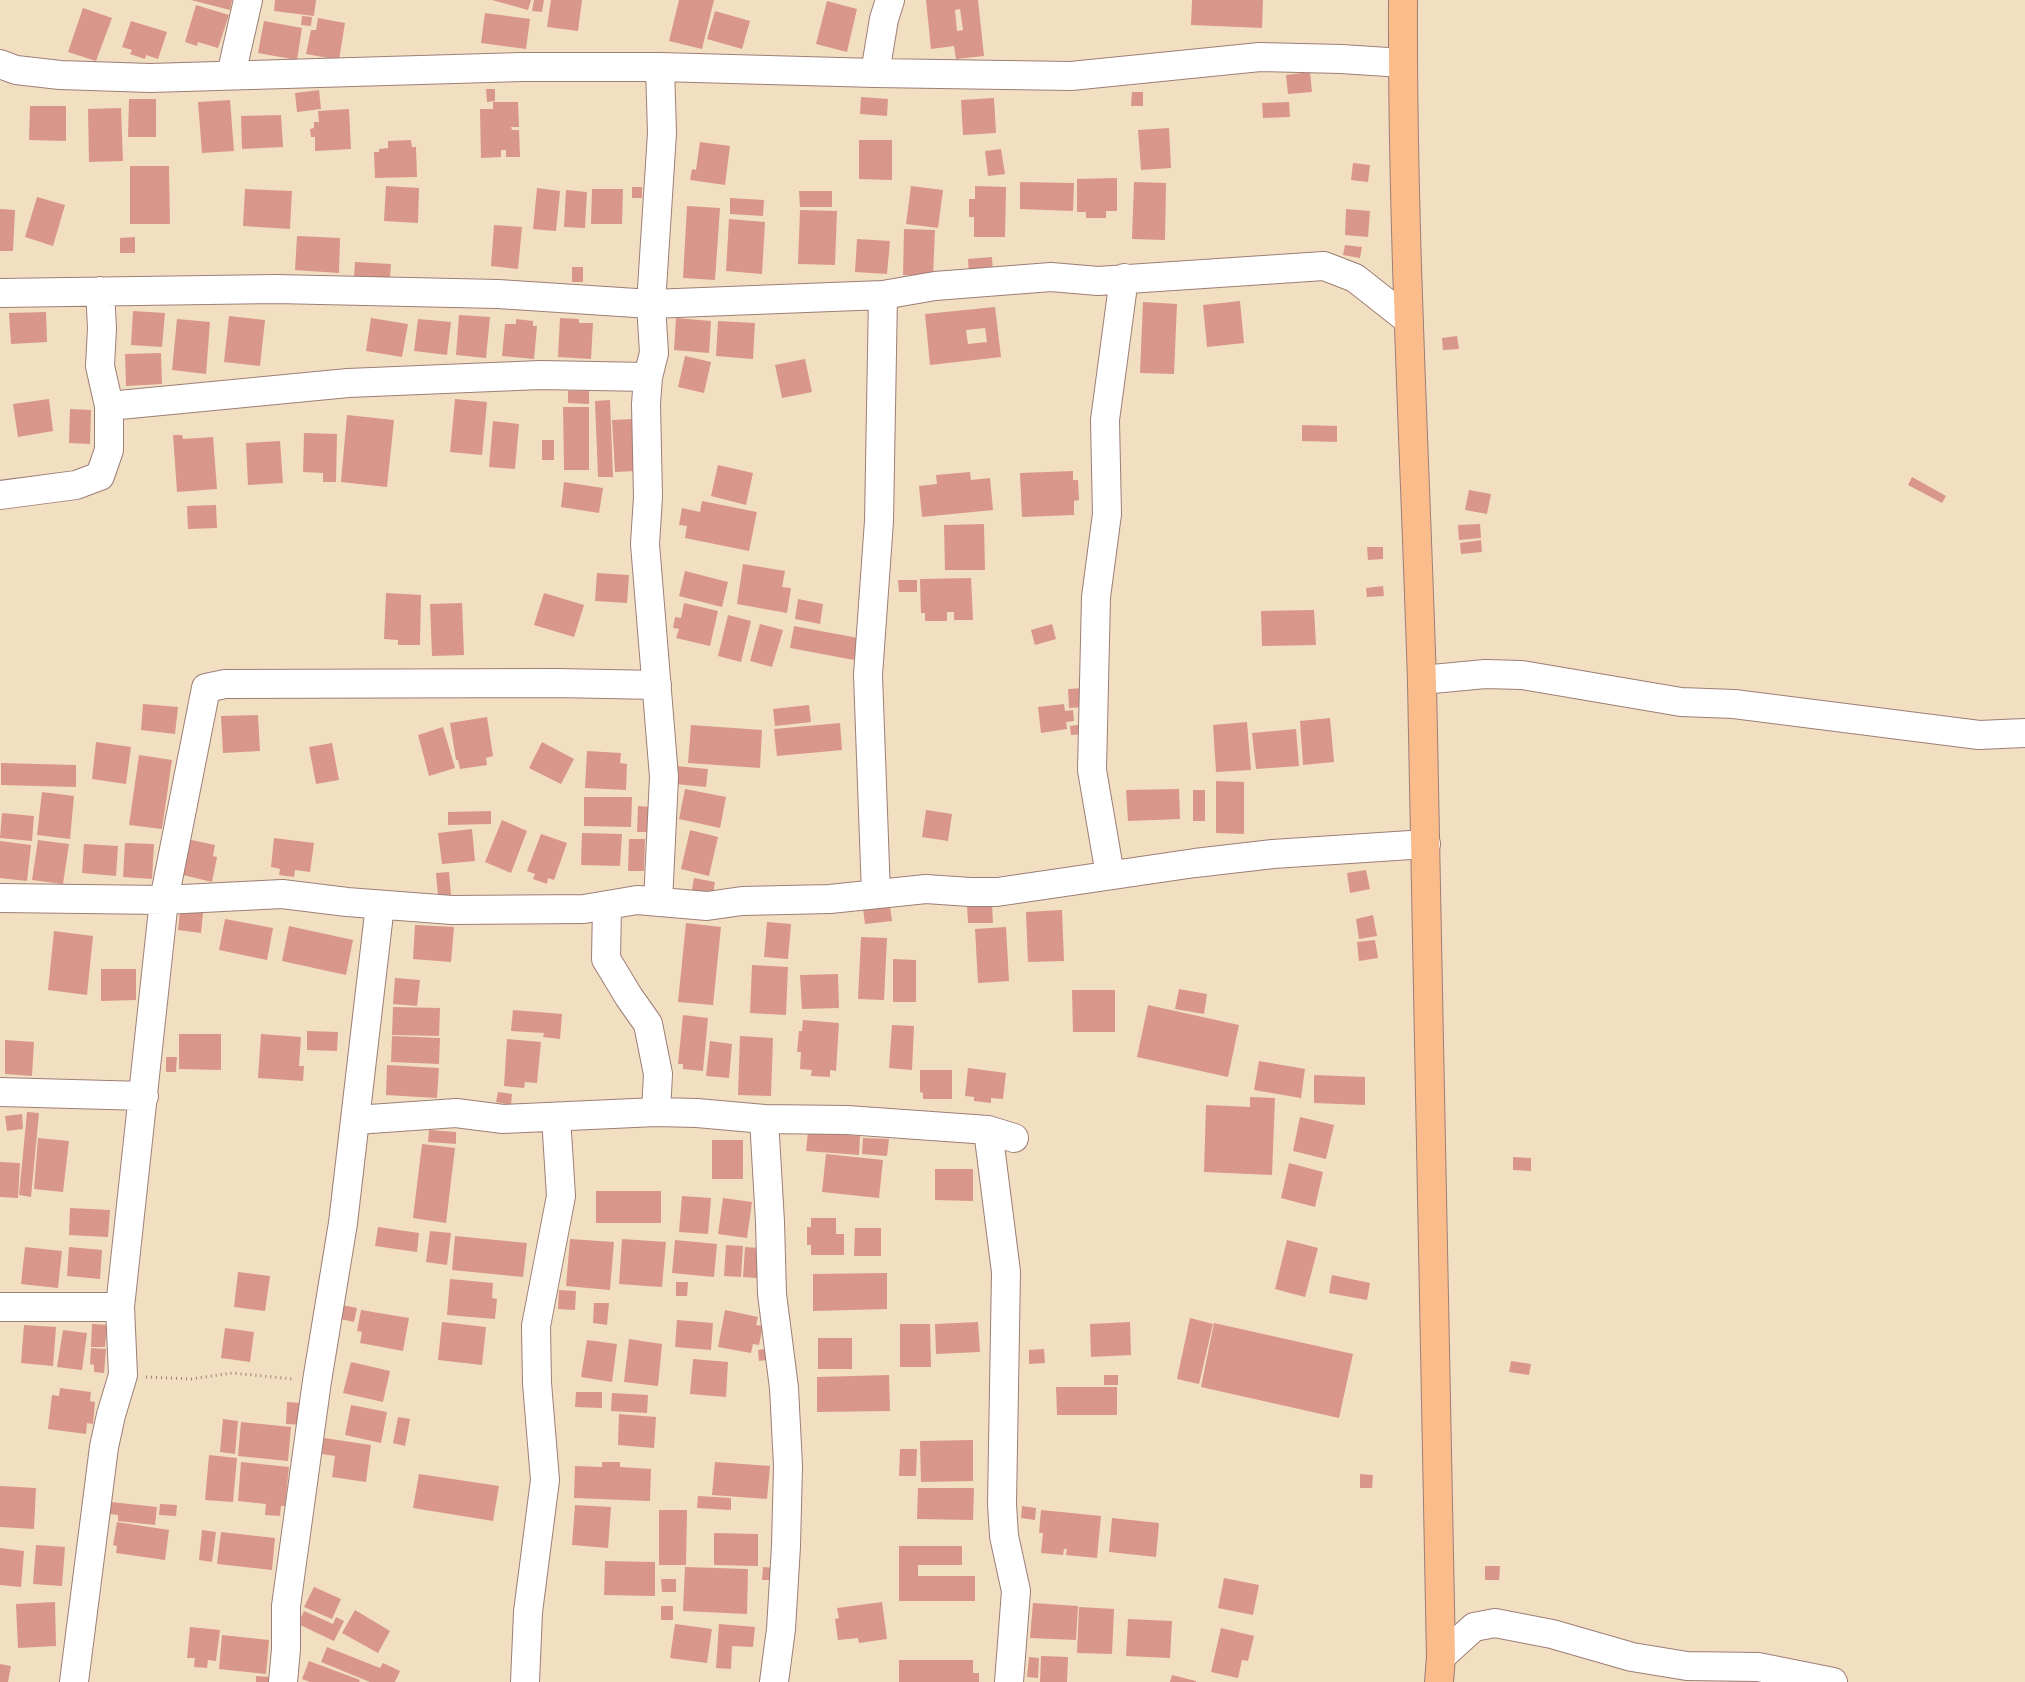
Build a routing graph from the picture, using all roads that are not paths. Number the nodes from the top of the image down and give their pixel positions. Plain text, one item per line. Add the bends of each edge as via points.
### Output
1 (248, 0) edge
2 (890, 0) edge
3 (1403, 0) edge
4 (1402, 63) junction
5 (0, 64) edge
6 (660, 67) junction
7 (875, 73) junction
8 (231, 75) junction
9 (1124, 278) junction
10 (100, 291) junction
11 (0, 293) edge
12 (883, 295) junction
13 (652, 304) junction
14 (1407, 320) junction
15 (648, 377) junction
16 (109, 406) junction
17 (0, 495) edge
18 (1422, 680) junction
19 (657, 685) junction
20 (2025, 733) edge
21 (1426, 844) junction
22 (1110, 875) junction
23 (876, 894) junction
24 (0, 898) edge
25 (164, 900) junction
26 (658, 902) junction
27 (380, 905) junction
28 (607, 906) junction
29 (0, 1092) edge
30 (144, 1096) junction
31 (656, 1112) junction
32 (556, 1117) junction
33 (764, 1119) junction
34 (356, 1120) junction
35 (988, 1130) junction
36 (1014, 1138) dead end
37 (0, 1307) edge
38 (120, 1307) junction
39 (1440, 1670) edge
40 (74, 1682) edge
41 (283, 1682) edge
42 (525, 1682) edge
43 (774, 1682) edge
44 (1009, 1682) edge
45 (1833, 1682) edge

1 - 8 street
2 - 7 street
3 - 4 main road
4 - 7 street via 1260,57 1071,76
4 - 14 main road
5 - 8 street via 16,70 60,75 150,78
6 - 7 street
6 - 8 street
6 - 13 street via 662,133
9 - 12 street via 1098,281 1051,277 935,286
9 - 14 street via 1324,266 1355,278
9 - 22 street via 1105,420 1107,514 1096,597 1092,770
10 - 11 street
10 - 13 street via 276,289 469,293
10 - 16 street via 100,366
12 - 13 street
12 - 23 street via 879,521 868,675
13 - 15 street via 654,353
14 - 18 main road
15 - 16 street via 541,375 348,383
15 - 19 street via 645,544
16 - 17 street via 109,450 100,476 76,485
18 - 20 street via 1485,674 1522,675 1681,702 1734,704 1979,735
18 - 21 main road
19 - 25 street via 225,684 206,688
19 - 26 street via 664,777
21 - 22 street via 1274,854
21 - 39 main road
22 - 23 street via 997,892 926,888
23 - 26 street via 830,899 742,901 707,906
24 - 25 street
25 - 27 street via 282,894
25 - 30 street
26 - 28 street via 637,900
27 - 28 street via 452,910
27 - 34 street
28 - 31 street via 606,959 648,1024 658,1074
29 - 30 street
30 - 38 street
31 - 32 street
31 - 33 street
32 - 34 street via 504,1119 456,1113
32 - 42 street via 561,1196 536,1326 545,1480 528,1612
33 - 35 street via 847,1120
33 - 43 street via 772,1294 784,1388 788,1466 781,1629
34 - 41 street via 286,1606
35 - 36 street
35 - 44 street via 1006,1272 1002,1504 1004,1536 1016,1591
37 - 38 street
38 - 40 street via 123,1375 104,1447
39 - 45 street via 1474,1627 1496,1623 1552,1634 1632,1657 1687,1666 1758,1667

